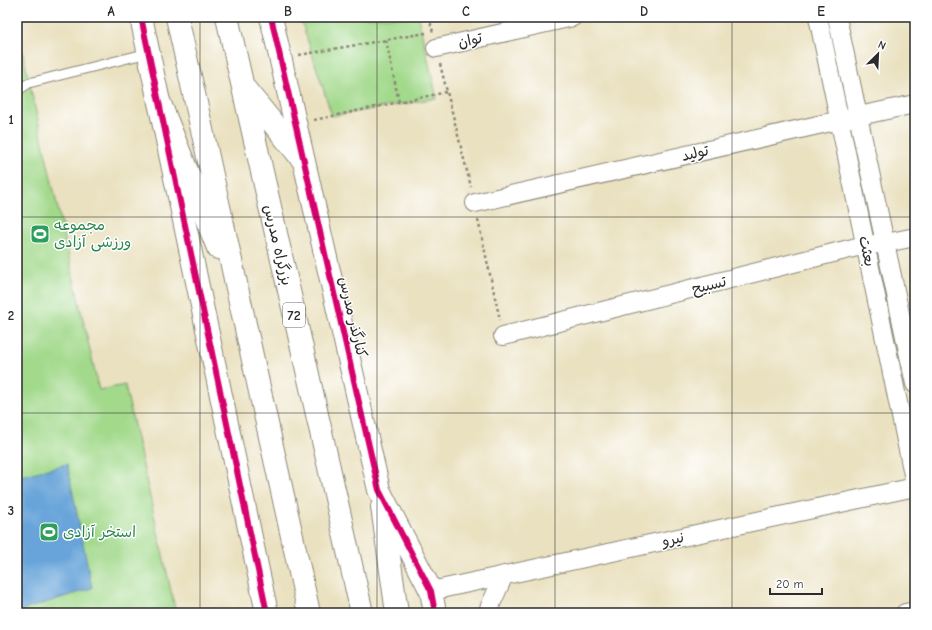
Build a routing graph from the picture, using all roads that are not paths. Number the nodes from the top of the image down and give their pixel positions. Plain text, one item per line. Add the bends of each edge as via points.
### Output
1 (141, 17) edge
2 (177, 17) edge
3 (227, 17) edge
4 (271, 17) edge
5 (574, 17) edge
6 (818, 17) edge
7 (837, 17) edge
8 (436, 48) road end
9 (148, 53) junction
10 (243, 86) junction
11 (17, 91) edge
12 (159, 101) junction
13 (915, 104) edge
14 (859, 116) junction
15 (840, 120) junction
16 (303, 160) junction
17 (475, 203) road end
18 (915, 237) edge
19 (886, 243) junction
20 (865, 245) junction
21 (242, 309) junction
22 (503, 336) road end
23 (913, 361) edge
24 (890, 364) junction
25 (915, 384) edge
26 (915, 486) edge
27 (379, 490) junction
28 (504, 575) junction
29 (431, 591) junction
30 (915, 611) edge
31 (267, 613) edge
32 (309, 613) edge
33 (362, 613) edge
34 (396, 613) edge
35 (435, 613) edge
36 (487, 613) edge
37 (905, 613) edge

1 - 9 main road
2 - 21 main road
3 - 10 main road, بزرگراه مدرس / 72
4 - 16 main road, کنارگذر مدرس
5 - 8 street, توان
6 - 15 street, بعثت
7 - 14 street, بعثت
9 - 11 lane via 29,83
9 - 12 main road
10 - 16 main road
10 - 33 main road, بزرگراه مدرس / 72
12 - 21 main road
12 - 31 main road
13 - 14 street, تولید
14 - 15 street, تولید
14 - 19 street, بعثت
15 - 17 street, تولید
15 - 20 street, بعثت
16 - 27 main road, کنارگذر مدرس
18 - 19 street, تسبیح
19 - 20 street, تسبیح
19 - 23 street, بعثت
20 - 22 street, تسبیح
20 - 24 street, بعثت
21 - 32 main road
23 - 24 street
23 - 25 street, بعثت
24 - 26 street, بعثت
26 - 28 street, نیرو
27 - 29 main road, کنارگذر مدرس
27 - 34 main road
28 - 29 street, نیرو
28 - 36 street
29 - 35 main road, کنارگذر مدرس
30 - 37 street

